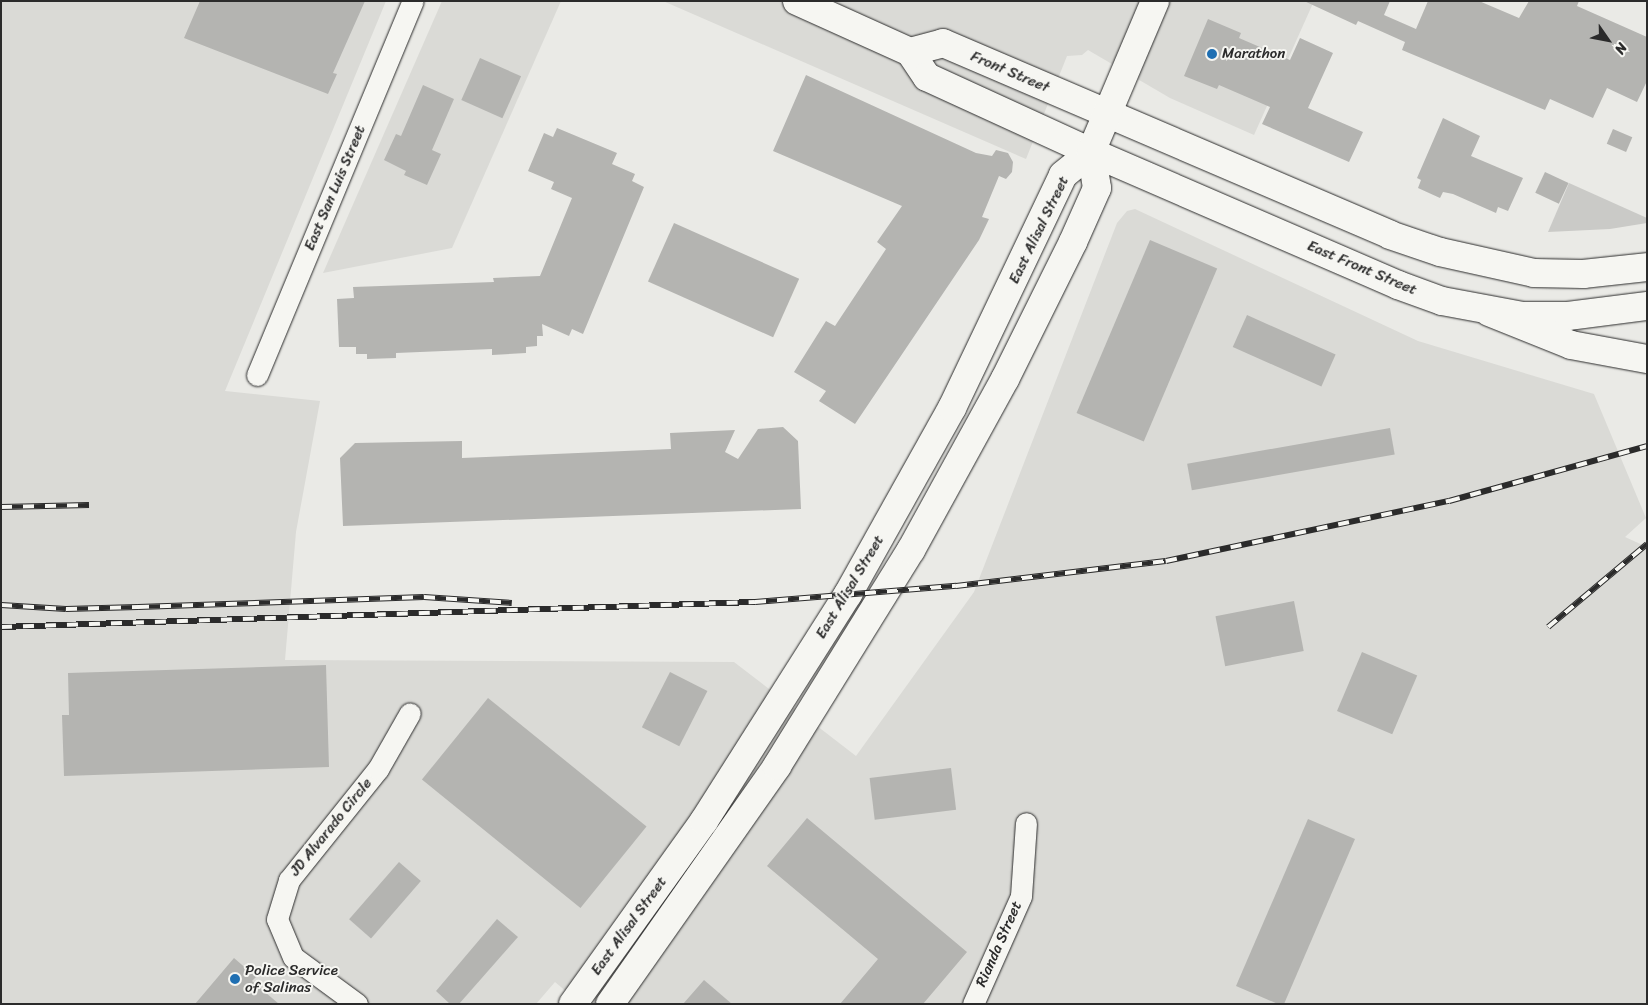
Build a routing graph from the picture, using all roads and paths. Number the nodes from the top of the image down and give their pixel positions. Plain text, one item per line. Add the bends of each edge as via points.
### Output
1 (413, 1) edge
2 (797, 1) edge
3 (1155, 1) edge
4 (910, 52) junction
5 (1108, 114) junction
6 (1092, 152) junction
7 (1647, 267) edge
8 (1647, 306) edge
9 (1488, 312) junction
10 (1647, 359) edge
11 (257, 375) dead end
12 (410, 713) dead end
13 (1026, 822) dead end
14 (357, 1004) edge
15 (573, 1004) edge
16 (610, 1004) edge
17 (973, 1004) edge

1 - 11 street, East San Luis Street
2 - 4 main road
3 - 5 main road, East Alisal Street
4 - 5 main road, Front Street via 944,43
4 - 6 main road via 927,77
5 - 6 main road, East Alisal Street
5 - 7 main road via 1390,235 1440,252 1534,273 1583,274
6 - 9 main road, East Front Street via 1398,285 1442,301
6 - 15 main road, East Alisal Street via 1063,175 952,408 848,594 704,821
6 - 16 main road, East Alisal Street via 1097,188 1073,242 1005,379 911,550 762,790
8 - 9 main road, East Front Street via 1568,316
9 - 10 main road via 1570,345
12 - 14 street, JD Alvarado Circle via 378,769 289,880 277,919 293,957
13 - 17 street, Rianda Street via 1021,896

